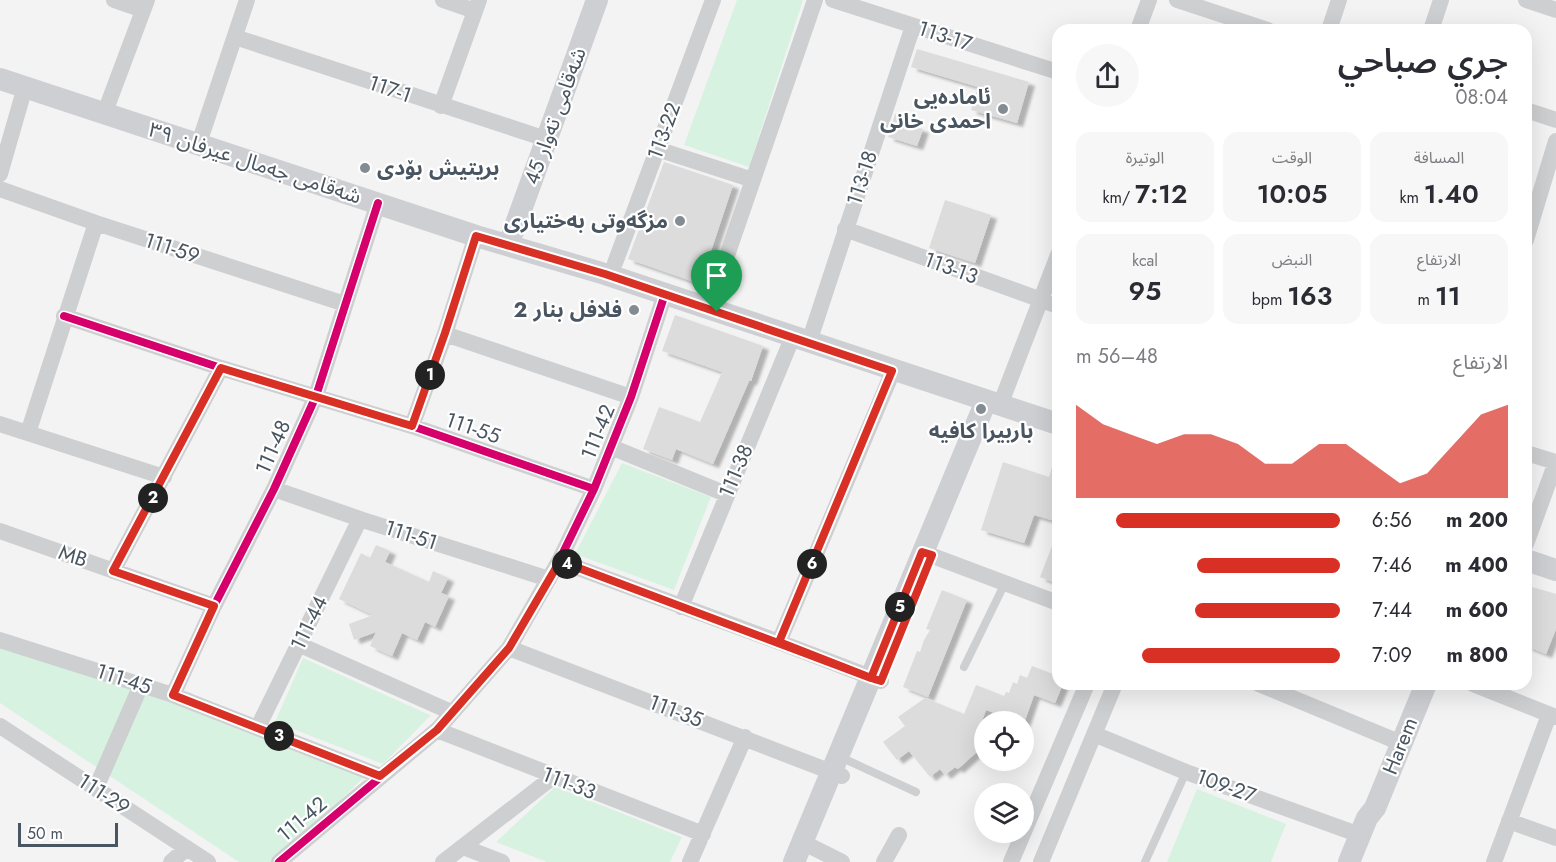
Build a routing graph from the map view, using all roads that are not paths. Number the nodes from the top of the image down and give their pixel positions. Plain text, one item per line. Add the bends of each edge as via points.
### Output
1 (114, 0) edge
2 (247, 0) edge
3 (443, 0) edge
4 (597, 0) edge
5 (713, 0) edge
6 (815, 0) edge
7 (833, 0) edge
8 (1149, 0) edge
9 (1177, 0) edge
10 (1339, 0) edge
11 (1442, 0) edge
12 (1526, 0) edge
13 (145, 5) edge
14 (477, 5) edge
15 (1556, 10) edge
16 (1140, 24) edge
17 (1246, 24) edge
18 (1331, 24) edge
19 (1433, 24) edge
20 (913, 26) junction
21 (235, 37) junction
22 (1052, 70) edge
23 (0, 71) edge
24 (0, 79) edge
25 (25, 87) junction
26 (108, 104) junction
27 (441, 106) junction
28 (1532, 112) edge
29 (1556, 120) edge
30 (202, 134) junction
31 (546, 139) junction
32 (1556, 141) edge
33 (657, 149) junction
34 (0, 174) edge
35 (753, 180) junction
36 (0, 189) edge
37 (378, 203) junction
38 (1532, 215) edge
39 (96, 223) junction
40 (845, 230) junction
41 (513, 232) junction
42 (476, 236) junction
43 (615, 263) junction
44 (1052, 271) edge
45 (665, 294) junction
46 (713, 296) junction
47 (1041, 301) junction
48 (345, 304) junction
49 (1052, 304) edge
50 (64, 316) junction
51 (445, 333) junction
52 (803, 333) junction
53 (221, 368) junction
54 (892, 371) junction
55 (316, 396) junction
56 (631, 397) junction
57 (996, 400) junction
58 (1052, 411) edge
59 (1052, 422) edge
60 (0, 424) edge
61 (412, 426) junction
62 (28, 432) junction
63 (612, 447) junction
64 (1532, 455) edge
65 (1556, 462) edge
66 (164, 477) junction
67 (274, 489) junction
68 (594, 489) junction
69 (726, 494) junction
70 (360, 519) junction
71 (1532, 528) edge
72 (0, 531) edge
73 (927, 554) junction
74 (560, 561) junction
75 (1532, 562) edge
76 (1556, 570) edge
77 (113, 571) junction
78 (1532, 577) edge
79 (549, 579) junction
80 (1005, 582) junction
81 (1556, 585) edge
82 (1052, 601) edge
83 (214, 606) junction
84 (681, 607) junction
85 (0, 640) edge
86 (779, 642) junction
87 (298, 644) junction
88 (509, 648) junction
89 (964, 667) dead end
90 (876, 679) junction
91 (141, 685) junction
92 (1084, 690) edge
93 (1112, 690) edge
94 (1274, 690) edge
95 (1423, 690) edge
96 (1488, 690) edge
97 (173, 695) junction
98 (451, 712) junction
99 (1553, 716) edge
100 (0, 726) edge
101 (258, 728) junction
102 (437, 730) junction
103 (1094, 734) junction
104 (745, 737) junction
105 (1401, 742) junction
106 (841, 770) junction
107 (1186, 772) junction
108 (380, 776) junction
109 (553, 777) junction
110 (96, 788) junction
111 (916, 792) dead end
112 (1375, 808) junction
113 (1509, 821) junction
114 (702, 834) junction
115 (899, 835) dead end
116 (1360, 835) junction
117 (1556, 838) edge
118 (463, 847) junction
119 (187, 848) junction
120 (809, 854) edge
121 (171, 862) edge
122 (208, 862) edge
123 (279, 862) edge
124 (443, 862) edge
125 (502, 862) edge
126 (690, 862) edge
127 (795, 862) edge
128 (842, 862) edge
129 (884, 862) edge
130 (1011, 862) edge
131 (1041, 862) edge
132 (1145, 862) edge
133 (1349, 862) edge
134 (1360, 862) edge
135 (1494, 862) edge

1 - 13 street
2 - 21 street
3 - 14 street
4 - 31 main road, شەقامی تەوار 45
5 - 33 street, 113-22
6 - 35 street
7 - 20 street, 113-17
8 - 16 street
9 - 17 street
10 - 18 street
11 - 19 street
12 - 15 street
13 - 26 street
14 - 27 street
20 - 22 street, 113-17
20 - 40 street, 113-18
21 - 27 street, 117-1
21 - 30 street
23 - 26 main road, شەقامی جەمال عیرفان ٣٩
24 - 25 main road, شەقامی جەمال عیرفان ٣٩
25 - 34 street
25 - 37 main road, شەقامی جەمال عیرفان ٣٩
26 - 30 main road, شەقامی جەمال عیرفان ٣٩
27 - 31 street, 117-1
28 - 29 street
30 - 41 main road, شەقامی جەمال عیرفان ٣٩
31 - 41 main road, شەقامی تەوار 45
32 - 38 street
33 - 35 street
33 - 43 street, 113-22
35 - 46 street
36 - 39 street, 111-59
37 - 42 main road, شەقامی جەمال عیرفان ٣٩
37 - 48 street, 111-48
39 - 48 street, 111-59
39 - 50 street
40 - 47 street, 113-13
40 - 52 street, 113-18
41 - 43 main road, شەقامی جەمال عیرفان ٣٩
42 - 45 main road, شەقامی جەمال عیرفان ٣٩
42 - 51 street
43 - 46 main road, شەقامی جەمال عیرفان ٣٩
44 - 47 street
45 - 52 main road, شەقامی جەمال عیرفان ٣٩
45 - 56 street, 111-42
46 - 52 main road, شەقامی جەمال عیرفان ٣٩
47 - 49 street, 113-13
47 - 57 street
48 - 55 street, 111-48
50 - 53 street, 111-55
50 - 62 street
51 - 56 street
51 - 61 street
52 - 54 main road, شەقامی جەمال عیرفان ٣٩
52 - 57 main road, شەقامی جەمال عیرفان ٣٩
52 - 69 street, 111-38
53 - 55 street, 111-55
53 - 66 street
54 - 57 main road, شەقامی جەمال عیرفان ٣٩
54 - 86 street
55 - 61 street, 111-55
55 - 67 street, 111-48
56 - 63 street, 111-42
57 - 58 main road, شەقامی جەمال عیرفان ٣٩
57 - 59 main road, شەقامی جەمال عیرفان ٣٩
57 - 73 main road
60 - 62 street
61 - 68 street, 111-55
62 - 66 street
63 - 68 street, 111-42
63 - 69 street
64 - 65 street
65 - 71 street
66 - 77 street
67 - 70 street, 111-51
67 - 83 street, 111-48
68 - 74 street, 111-42
69 - 84 street, 111-38
70 - 79 street, 111-51
70 - 87 street, 111-44
72 - 77 street, MB
73 - 80 street
73 - 90 main road
74 - 79 street, 111-42
74 - 84 street
75 - 76 main road
77 - 83 street, MB
78 - 81 main road
79 - 88 street, 111-42
80 - 82 street
80 - 89 lane
83 - 97 street, 111-48
84 - 86 street
85 - 91 street, 111-45
86 - 90 street
87 - 98 street
87 - 101 street, 111-44
88 - 98 street, 111-42
88 - 104 street, 111-35
90 - 106 main road
91 - 97 street, 111-45
91 - 110 street
92 - 130 street
93 - 103 street
94 - 105 street
95 - 105 main road, Harem
96 - 99 street
97 - 101 street, 111-45
98 - 102 street, 111-42
99 - 113 street
100 - 110 street, 111-29
101 - 108 street, 111-45
102 - 108 street, 111-42
102 - 109 street, 111-33
103 - 107 street, 109-27
103 - 131 street
104 - 106 street, 111-35
104 - 114 street
105 - 112 main road, Harem
106 - 111 lane
106 - 120 main road
106 - 127 main road
107 - 116 street, 109-27
107 - 132 lane
108 - 123 street, 111-42
109 - 114 street, 111-33
109 - 118 street
110 - 119 street, 111-29
112 - 116 main road, Harem
112 - 134 main road, Harem via 1375,821
113 - 117 street
113 - 135 street
114 - 126 street
115 - 129 street
116 - 133 main road, Harem
118 - 124 street
118 - 125 street
119 - 121 street
119 - 122 street, 111-29
120 - 128 street

